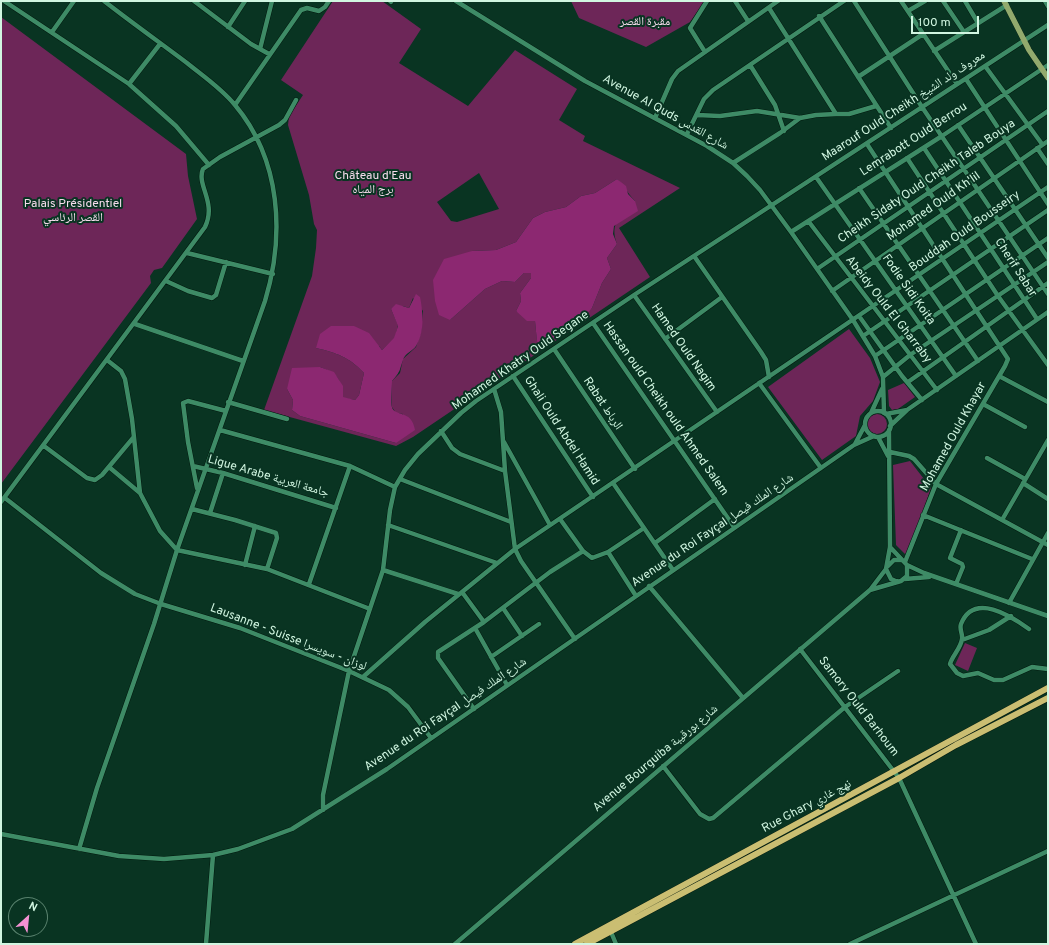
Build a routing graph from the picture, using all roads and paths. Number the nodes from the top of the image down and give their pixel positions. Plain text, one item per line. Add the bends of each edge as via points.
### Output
1 (4, 1) edge
2 (74, 1) edge
3 (104, 1) edge
4 (194, 1) edge
5 (245, 1) edge
6 (272, 1) edge
7 (329, 1) edge
8 (456, 1) edge
9 (707, 1) edge
10 (735, 1) edge
11 (778, 1) edge
12 (844, 1) edge
13 (854, 1) edge
14 (901, 1) edge
15 (925, 1) edge
16 (943, 1) edge
17 (965, 1) edge
18 (1045, 1) edge
19 (1005, 3) edge
20 (1048, 6) edge
21 (769, 8) junction
22 (908, 11) junction
23 (819, 16) junction
24 (748, 21) junction
25 (978, 23) junction
26 (1048, 25) edge
27 (228, 27) junction
28 (52, 32) junction
29 (964, 32) junction
30 (923, 34) junction
31 (788, 38) junction
32 (1025, 40) junction
33 (160, 44) junction
34 (260, 49) junction
35 (934, 51) junction
36 (705, 52) junction
37 (269, 54) junction
38 (889, 56) junction
39 (750, 65) junction
40 (1048, 65) edge
41 (985, 66) junction
42 (1042, 69) junction
43 (858, 77) junction
44 (1048, 78) edge
45 (966, 79) junction
46 (128, 84) junction
47 (957, 84) junction
48 (1006, 93) junction
49 (296, 100) dead end
50 (235, 105) junction
51 (876, 106) junction
52 (922, 107) junction
53 (984, 107) junction
54 (1048, 111) edge
55 (836, 114) junction
56 (697, 115) junction
57 (780, 115) junction
58 (655, 118) junction
59 (800, 118) junction
60 (958, 125) junction
61 (1028, 125) junction
62 (891, 128) junction
63 (784, 131) junction
64 (687, 134) junction
65 (942, 136) junction
66 (256, 138) junction
67 (1006, 140) junction
68 (1048, 141) edge
69 (867, 144) junction
70 (1042, 144) junction
71 (924, 148) junction
72 (1037, 148) junction
73 (908, 158) junction
74 (980, 158) junction
75 (1020, 160) junction
76 (733, 163) junction
77 (1048, 164) edge
78 (209, 165) junction
79 (964, 169) junction
80 (885, 172) junction
81 (816, 177) junction
82 (993, 178) junction
83 (946, 181) junction
84 (1048, 187) edge
85 (859, 188) junction
86 (977, 190) junction
87 (930, 192) junction
88 (1040, 192) junction
89 (960, 202) junction
90 (835, 204) junction
91 (1048, 204) edge
92 (771, 205) junction
93 (908, 206) junction
94 (1014, 210) junction
95 (1048, 210) edge
96 (944, 214) junction
97 (998, 221) junction
98 (809, 222) junction
99 (884, 223) junction
100 (1025, 225) junction
101 (923, 228) junction
102 (791, 232) junction
103 (981, 234) junction
104 (1009, 236) junction
105 (1048, 238) edge
106 (860, 239) junction
107 (899, 244) junction
108 (964, 245) junction
109 (1039, 245) junction
110 (991, 249) junction
111 (186, 253) junction
112 (694, 256) junction
113 (1022, 256) junction
114 (835, 257) junction
115 (1048, 258) edge
116 (943, 259) junction
117 (974, 260) junction
118 (875, 261) junction
119 (226, 262) junction
120 (1048, 262) edge
121 (1005, 268) junction
122 (817, 269) junction
123 (1033, 273) junction
124 (273, 274) junction
125 (953, 274) junction
126 (919, 276) junction
127 (851, 277) junction
128 (988, 279) junction
129 (166, 281) junction
130 (1048, 283) edge
131 (1016, 285) junction
132 (1043, 286) junction
133 (832, 291) junction
134 (896, 291) junction
135 (929, 291) junction
136 (966, 294) junction
137 (1048, 294) edge
138 (634, 295) junction
139 (998, 296) junction
140 (722, 297) junction
141 (1024, 300) junction
142 (906, 305) junction
143 (874, 307) junction
144 (943, 310) junction
145 (1009, 310) junction
146 (977, 311) junction
147 (1048, 312) edge
148 (859, 316) junction
149 (1037, 319) junction
150 (853, 320) junction
151 (884, 320) junction
152 (593, 323) junction
153 (135, 324) junction
154 (921, 325) junction
155 (986, 325) junction
156 (954, 327) junction
157 (1022, 330) junction
158 (870, 331) junction
159 (863, 336) junction
160 (665, 339) junction
161 (899, 340) junction
162 (965, 341) junction
163 (932, 342) junction
164 (1000, 346) junction
165 (554, 349) junction
166 (884, 350) junction
167 (910, 355) junction
168 (875, 356) junction
169 (943, 358) junction
170 (108, 360) junction
171 (244, 361) junction
172 (978, 361) junction
173 (1048, 364) edge
174 (896, 367) junction
175 (923, 372) junction
176 (513, 376) junction
177 (956, 376) junction
178 (1000, 376) junction
179 (769, 377) junction
180 (882, 377) junction
181 (908, 382) junction
182 (759, 383) junction
183 (883, 388) junction
184 (494, 389) junction
185 (937, 390) junction
186 (922, 400) junction
187 (228, 402) junction
188 (1048, 402) edge
189 (983, 404) junction
190 (907, 410) junction
191 (226, 411) junction
192 (717, 412) junction
193 (871, 413) junction
194 (885, 414) junction
195 (287, 418) dead end
196 (865, 425) junction
197 (1025, 427) dead end
198 (890, 428) junction
199 (220, 430) junction
200 (441, 431) junction
201 (876, 437) junction
202 (133, 438) junction
203 (1048, 440) edge
204 (503, 441) junction
205 (674, 441) junction
206 (854, 445) junction
207 (44, 446) junction
208 (890, 452) junction
209 (987, 458) dead end
210 (890, 459) junction
211 (193, 466) junction
212 (350, 466) junction
213 (108, 467) junction
214 (821, 468) junction
215 (205, 469) junction
216 (635, 469) junction
217 (505, 471) junction
218 (223, 473) junction
219 (400, 479) junction
220 (1024, 481) junction
221 (613, 483) junction
222 (936, 484) junction
223 (395, 487) junction
224 (198, 490) junction
225 (140, 493) junction
226 (593, 497) junction
227 (5, 498) junction
228 (715, 499) junction
229 (1048, 499) edge
230 (1, 502) edge
231 (336, 508) junction
232 (192, 509) junction
233 (210, 513) junction
234 (923, 515) junction
235 (560, 519) junction
236 (1002, 520) junction
237 (511, 522) junction
238 (550, 524) junction
239 (388, 525) junction
240 (255, 526) junction
241 (734, 527) junction
242 (644, 528) junction
243 (961, 530) junction
244 (1048, 533) edge
245 (1043, 541) junction
246 (655, 542) junction
247 (1048, 544) edge
248 (890, 547) junction
249 (515, 549) junction
250 (177, 550) junction
251 (583, 551) junction
252 (608, 552) junction
253 (1032, 559) junction
254 (497, 563) junction
255 (905, 563) junction
256 (245, 565) junction
257 (887, 568) junction
258 (267, 569) junction
259 (383, 570) junction
260 (673, 570) junction
261 (935, 577) junction
262 (905, 579) junction
263 (898, 582) junction
264 (537, 583) junction
265 (309, 584) junction
266 (956, 584) junction
267 (649, 586) junction
268 (870, 590) junction
269 (460, 593) junction
270 (636, 596) junction
271 (1009, 603) junction
272 (160, 604) junction
273 (370, 608) junction
274 (503, 608) junction
275 (1012, 616) junction
276 (1047, 616) edge
277 (484, 622) junction
278 (539, 624) dead end
279 (475, 628) junction
280 (1029, 629) dead end
281 (522, 636) junction
282 (575, 639) junction
283 (962, 640) junction
284 (800, 649) junction
285 (491, 657) junction
286 (1048, 669) edge
287 (349, 671) junction
288 (898, 671) dead end
289 (363, 677) junction
290 (507, 685) junction
291 (1048, 688) edge
292 (743, 698) junction
293 (1048, 698) edge
294 (845, 708) junction
295 (474, 709) junction
296 (431, 738) junction
297 (955, 743) junction
298 (662, 766) junction
299 (898, 775) junction
300 (323, 810) junction
301 (1, 834) edge
302 (79, 849) junction
303 (1048, 851) edge
304 (212, 855) junction
305 (954, 896) junction
306 (610, 932) junction
307 (206, 944) edge
308 (455, 944) edge
309 (576, 944) edge
310 (587, 944) edge
311 (616, 944) edge
312 (850, 944) edge
313 (976, 944) edge

1 - 28 street
2 - 28 street
3 - 33 street
4 - 27 street
5 - 27 street
6 - 34 street
7 - 37 street via 326,7 319,11 307,8 301,10
8 - 58 street, Avenue Al Quds شارع القدس via 546,58
9 - 36 street via 690,28
10 - 24 street
11 - 21 street
12 - 23 street
13 - 38 street
14 - 22 street
15 - 22 street
16 - 29 street
17 - 25 street
18 - 20 street
19 - 25 street
19 - 32 main road
21 - 24 street
21 - 31 street
22 - 30 street
23 - 31 street
23 - 43 street
24 - 36 street
25 - 29 street
26 - 32 street, Maarouf Ould Cheikh معروف ولد الشيخ
27 - 34 street
28 - 46 street
29 - 35 street
30 - 35 street
30 - 38 street
31 - 39 street
31 - 55 street
32 - 41 street, Maarouf Ould Cheikh معروف ولد الشيخ
32 - 42 main road
33 - 46 street
33 - 50 street via 209,80
34 - 37 street
35 - 47 street
36 - 58 street via 675,74
37 - 50 street
38 - 43 street
38 - 52 street
39 - 56 street via 708,94
39 - 57 street
40 - 42 street, Lemrabott Ould Berrou
41 - 45 street, Maarouf Ould Cheikh معروف ولد الشيخ
41 - 48 street
42 - 44 main road
42 - 48 street, Lemrabott Ould Berrou
43 - 51 street
45 - 47 street, Maarouf Ould Cheikh معروف ولد الشيخ
45 - 53 street
46 - 78 street via 176,126
47 - 52 street, Maarouf Ould Cheikh معروف ولد الشيخ
48 - 53 street, Lemrabott Ould Berrou
48 - 61 street
49 - 66 street via 282,123
50 - 66 street
51 - 55 street via 849,114
51 - 62 street
52 - 62 street, Maarouf Ould Cheikh معروف ولد الشيخ
52 - 65 street
53 - 60 street, Lemrabott Ould Berrou
53 - 67 street
54 - 61 street, Cheikh Sidaty Ould Cheikh Taleb Bouya
55 - 59 street
56 - 57 street via 720,116 757,112
56 - 64 street
57 - 59 street
57 - 63 street
58 - 64 street, Avenue Al Quds شارع القدس
59 - 63 street
60 - 65 street, Lemrabott Ould Berrou
60 - 74 street
61 - 67 street, Cheikh Sidaty Ould Cheikh Taleb Bouya
61 - 70 street
62 - 69 street, Maarouf Ould Cheikh معروف ولد الشيخ
63 - 76 street
64 - 76 street, Avenue Al Quds شارع القدس
65 - 71 street, Lemrabott Ould Berrou
65 - 79 street
66 - 78 street
66 - 124 street via 268,165 277,209
67 - 74 street, Cheikh Sidaty Ould Cheikh Taleb Bouya
67 - 75 street
68 - 70 street, Mohamed Ould Kh'lil
69 - 80 street
69 - 81 street, Maarouf Ould Cheikh معروف ولد الشيخ
70 - 72 street, Mohamed Ould Kh'lil
71 - 73 street, Lemrabott Ould Berrou
71 - 83 street, Cherif Sabar
72 - 75 street, Mohamed Ould Kh'lil
72 - 77 street
73 - 80 street, Lemrabott Ould Berrou
73 - 87 street
74 - 79 street, Cheikh Sidaty Ould Cheikh Taleb Bouya
74 - 82 street
75 - 82 street, Mohamed Ould Kh'lil
75 - 88 street
76 - 92 street, Avenue Al Quds شارع القدس
78 - 111 street via 203,170 202,176 210,215 205,227
79 - 83 street, Cheikh Sidaty Ould Cheikh Taleb Bouya
79 - 86 street
80 - 85 street, Lemrabott Ould Berrou
80 - 93 street
81 - 90 street, Fodie Sidi Koita
81 - 92 street, Maarouf Ould Cheikh معروف ولد الشيخ
82 - 86 street, Mohamed Ould Kh'lil
82 - 94 street
83 - 87 street, Cheikh Sidaty Ould Cheikh Taleb Bouya
83 - 89 street, Cherif Sabar
84 - 88 street, Bouddah Ould Bousseiry
85 - 90 street, Lemrabott Ould Berrou
85 - 99 street
86 - 89 street, Mohamed Ould Kh'lil
86 - 97 street
87 - 93 street, Cheikh Sidaty Ould Cheikh Taleb Bouya
87 - 96 street
88 - 91 street
88 - 94 street, Bouddah Ould Bousseiry
89 - 96 street, Mohamed Ould Kh'lil
89 - 103 street, Cherif Sabar
90 - 98 street, Lemrabott Ould Berrou
90 - 106 street, Fodie Sidi Koita
92 - 102 street, Avenue Al Quds شارع القدس
92 - 112 street, Mohamed Khatry Ould Segane
93 - 99 street, Cheikh Sidaty Ould Cheikh Taleb Bouya
93 - 101 street
94 - 97 street, Bouddah Ould Bousseiry
94 - 100 street
95 - 100 street
96 - 101 street, Mohamed Ould Kh'lil
96 - 108 street
97 - 103 street, Bouddah Ould Bousseiry
97 - 104 street
98 - 102 street, Lemrabott Ould Berrou
98 - 114 street, Abeidy Ould El Gharraby
99 - 106 street, Cheikh Sidaty Ould Cheikh Taleb Bouya
99 - 107 street
100 - 104 street
100 - 109 street
101 - 107 street, Mohamed Ould Kh'lil
101 - 116 street
102 - 122 street, Avenue Al Quds شارع القدس
103 - 108 street, Bouddah Ould Bousseiry
103 - 110 street, Cherif Sabar
104 - 110 street
104 - 113 street
105 - 109 street
106 - 114 street, Cheikh Sidaty Ould Cheikh Taleb Bouya
106 - 118 street, Fodie Sidi Koita
107 - 118 street, Mohamed Ould Kh'lil
107 - 126 street
108 - 116 street, Bouddah Ould Bousseiry
108 - 117 street
109 - 113 street
109 - 115 street
110 - 117 street
110 - 121 street, Cherif Sabar
111 - 119 street
111 - 129 street
112 - 138 street, Mohamed Khatry Ould Segane
112 - 140 street
113 - 121 street
113 - 123 street
114 - 122 street, Cheikh Sidaty Ould Cheikh Taleb Bouya
114 - 127 street, Abeidy Ould El Gharraby
116 - 125 street
116 - 126 street, Bouddah Ould Bousseiry
117 - 125 street
117 - 128 street
118 - 127 street, Mohamed Ould Kh'lil
118 - 134 street, Fodie Sidi Koita
119 - 124 street
119 - 129 street via 216,295 212,298
120 - 123 street
121 - 128 street
121 - 131 street, Cherif Sabar
122 - 133 street, Avenue Al Quds شارع القدس
123 - 131 street
123 - 132 street
124 - 171 street
125 - 135 street
125 - 136 street
126 - 134 street, Bouddah Ould Bousseiry
126 - 135 street
127 - 133 street, Mohamed Ould Kh'lil
127 - 143 street, Abeidy Ould El Gharraby
128 - 136 street
128 - 139 street
129 - 153 street
130 - 132 street
131 - 139 street
131 - 141 street, Cherif Sabar
132 - 137 street
132 - 141 street
133 - 150 street, Avenue Al Quds شارع القدس
134 - 142 street, Fodie Sidi Koita
134 - 143 street, Bouddah Ould Bousseiry
135 - 142 street
135 - 144 street
136 - 144 street
136 - 146 street
138 - 152 street, Mohamed Khatry Ould Segane
138 - 160 street, Hamed Ould Nagim
139 - 145 street
139 - 146 street
140 - 160 street
140 - 179 street via 765,357
141 - 145 street
141 - 149 street, Cherif Sabar
142 - 151 street
142 - 154 street, Fodie Sidi Koita
143 - 148 street, Bouddah Ould Bousseiry
143 - 151 street, Abeidy Ould El Gharraby
144 - 154 street
144 - 156 street
145 - 155 street
145 - 157 street
146 - 155 street
146 - 156 street
147 - 149 street
148 - 150 street, Bouddah Ould Bousseiry
148 - 158 street
149 - 157 street
150 - 159 street, Avenue Al Quds شارع القدس
150 - 179 street, Bouddah Ould Bousseiry
151 - 158 street
151 - 161 street, Abeidy Ould El Gharraby
152 - 165 street, Mohamed Khatry Ould Segane
152 - 205 street, Hassan ould Cheikh ould Ahmed Salem
153 - 170 street
153 - 171 street
154 - 161 street
154 - 163 street, Fodie Sidi Koita
155 - 162 street
155 - 164 street
156 - 162 street
156 - 163 street
157 - 164 street
157 - 173 street
158 - 159 street
158 - 166 street
159 - 168 street, Avenue Al Quds شارع القدس
160 - 192 street, Hamed Ould Nagim
161 - 166 street
161 - 167 street, Abeidy Ould El Gharraby
162 - 169 street
162 - 172 street
163 - 167 street
163 - 169 street, Fodie Sidi Koita
164 - 172 street
164 - 178 street, Mohamed Ould Khayar via 1008,359
165 - 176 street, Mohamed Khatry Ould Segane
165 - 216 street, Rabat الرباط
166 - 168 street
166 - 174 street
167 - 174 street
167 - 175 street, Abeidy Ould El Gharraby
168 - 180 street, Avenue Al Quds شارع القدس
169 - 175 street
169 - 177 street, Fodie Sidi Koita
170 - 202 street via 121,371 125,379
170 - 207 street
171 - 187 street
172 - 177 street
174 - 180 street
174 - 181 street
175 - 181 street
175 - 185 street, Abeidy Ould El Gharraby
176 - 184 street, Mohamed Khatry Ould Segane
176 - 226 street, Ghali Ould Abdel Hamid
177 - 185 street
178 - 188 street
178 - 189 street, Mohamed Ould Khayar
179 - 182 street, Bouddah Ould Bousseiry
180 - 183 street, Avenue Al Quds شارع القدس
181 - 186 street
182 - 192 street, Bouddah Ould Bousseiry
182 - 214 street
183 - 193 street
183 - 194 street, Avenue Al Quds شارع القدس
184 - 200 street, Mohamed Khatry Ould Segane
184 - 204 street via 501,412
185 - 186 street
186 - 190 street
187 - 191 street
187 - 195 street
189 - 197 street
189 - 222 street, Mohamed Ould Khayar
190 - 194 street
190 - 198 street
191 - 199 street
191 - 211 street via 188,401 183,403
192 - 205 street, Bouddah Ould Bousseiry
193 - 194 street via 877,411
193 - 196 street via 866,418
194 - 198 street via 890,420
196 - 201 street via 868,432
196 - 206 street
198 - 201 street via 885,435
198 - 208 street
199 - 212 street
199 - 215 street
200 - 217 street via 452,448 460,454
200 - 219 street, Mohamed Khatry Ould Segane via 418,454
201 - 206 street, Avenue du Roi Fayçal شارع الملك فيصل
201 - 210 street
202 - 213 street
202 - 225 street
203 - 220 street
204 - 217 street
204 - 238 street
205 - 216 street, Bouddah Ould Bousseiry
205 - 228 street, Hassan ould Cheikh ould Ahmed Salem
206 - 214 street, Avenue du Roi Fayçal شارع الملك فيصل
207 - 213 street via 92,480 98,478
207 - 227 street
208 - 210 street
208 - 222 street via 914,459
209 - 220 street
210 - 248 street
211 - 215 street, Ligue Arabe جامعة العربية
211 - 224 street
212 - 223 street
212 - 231 street
213 - 225 street
214 - 241 street, Avenue du Roi Fayçal شارع الملك فيصل
215 - 218 street, Ligue Arabe جامعة العربية
215 - 224 street
216 - 221 street, Bouddah Ould Bousseiry
217 - 237 street
218 - 231 street, Ligue Arabe جامعة العربية
218 - 233 street
219 - 223 street, Mohamed Khatry Ould Segane
219 - 237 street
220 - 229 street
220 - 236 street
221 - 226 street, Bouddah Ould Bousseiry
221 - 242 street
222 - 234 street, Mohamed Ould Khayar
222 - 236 street
223 - 239 street, Mohamed Khatry Ould Segane
224 - 232 street
225 - 250 street via 164,538
226 - 235 street, Bouddah Ould Bousseiry
227 - 230 street
227 - 272 street, Lausanne - Suisse لوزان - سويسرا via 114,582
228 - 241 street, Hassan ould Cheikh ould Ahmed Salem
228 - 246 street
231 - 265 street
232 - 233 street
232 - 250 street
233 - 240 street
234 - 243 street
234 - 255 street, Mohamed Ould Khayar
235 - 238 street, Bouddah Ould Bousseiry
235 - 251 street
236 - 245 street
237 - 249 street
238 - 249 street, Bouddah Ould Bousseiry
239 - 254 street
239 - 259 street, Mohamed Khatry Ould Segane
240 - 256 street
240 - 258 street via 273,531 277,535
241 - 260 street, Avenue du Roi Fayçal شارع الملك فيصل
242 - 246 street
242 - 252 street
243 - 253 street
243 - 266 street via 950,558 963,567
244 - 245 street
245 - 247 street
245 - 253 street
246 - 260 street
248 - 255 street
248 - 257 street
249 - 254 street, Bouddah Ould Bousseiry
249 - 264 street
250 - 256 street
250 - 272 street
251 - 252 street via 592,558
251 - 264 street
252 - 270 street
253 - 271 street
254 - 269 street, Bouddah Ould Bousseiry
255 - 257 street via 894,560
255 - 261 street
255 - 262 street via 908,572
256 - 258 street
257 - 263 street via 891,579
257 - 268 street, Avenue Bourguiba شارع بورقيبة
258 - 265 street
259 - 269 street
259 - 273 street, Mohamed Khatry Ould Segane
260 - 267 street, Avenue du Roi Fayçal شارع الملك فيصل
261 - 262 street
261 - 266 street
262 - 263 street
263 - 268 street, Avenue Bourguiba شارع بورقيبة
264 - 274 street
264 - 282 street
265 - 273 street
266 - 271 street
267 - 270 street, Avenue du Roi Fayçal شارع الملك فيصل
267 - 292 street
268 - 284 street, Avenue Bourguiba شارع بورقيبة
269 - 277 street
269 - 289 street, Bouddah Ould Bousseiry
270 - 282 street, Avenue du Roi Fayçal شارع الملك فيصل
271 - 276 street
272 - 287 street, Lausanne - Suisse لوزان - سويسرا via 228,623
272 - 302 street
273 - 287 street, Mohamed Khatry Ould Segane
274 - 277 street
274 - 281 street
275 - 280 street
275 - 283 street via 989,630
275 - 283 street via 987,607 974,609 960,626
277 - 279 street
278 - 281 street
279 - 285 street
279 - 295 street via 437,655
281 - 285 street
282 - 290 street, Avenue du Roi Fayçal شارع الملك فيصل
283 - 286 street via 950,664 957,673 964,676 978,673 994,680 1003,680 1032,667
284 - 292 street, Avenue Bourguiba شارع بورقيبة
284 - 294 street, Samory Ould Barhoum
285 - 290 street
287 - 289 street, Lausanne - Suisse لوزان - سويسرا
287 - 300 street, Mohamed Khatry Ould Segane via 323,795
288 - 294 street
289 - 296 street, Lausanne - Suisse لوزان - سويسرا via 398,697 416,716
290 - 295 street, Avenue du Roi Fayçal شارع الملك فيصل
291 - 297 highway, Rue Ghary نهج غاري
292 - 298 street, Avenue Bourguiba شارع بورقيبة
293 - 297 highway, Rue Ghary نهج غاري
294 - 298 street via 713,818 704,817
294 - 299 street, Samory Ould Barhoum
295 - 296 street, Avenue du Roi Fayçal شارع الملك فيصل
296 - 300 street, Avenue du Roi Fayçal شارع الملك فيصل
297 - 299 highway, Rue Ghary نهج غاري
298 - 308 street, Avenue Bourguiba شارع بورقيبة
299 - 305 street, Samory Ould Barhoum
299 - 306 highway, Rue Ghary نهج غاري
299 - 309 highway, Rue Ghary نهج غاري
300 - 304 street, Avenue du Roi Fayçal شارع الملك فيصل via 273,837
301 - 302 street, Avenue du Roi Fayçal شارع الملك فيصل
302 - 304 street, Avenue du Roi Fayçal شارع الملك فيصل via 141,858
303 - 305 street
304 - 307 street
305 - 312 street
305 - 313 street, Samory Ould Barhoum
306 - 310 highway, Rue Ghary نهج غاري
306 - 311 street

